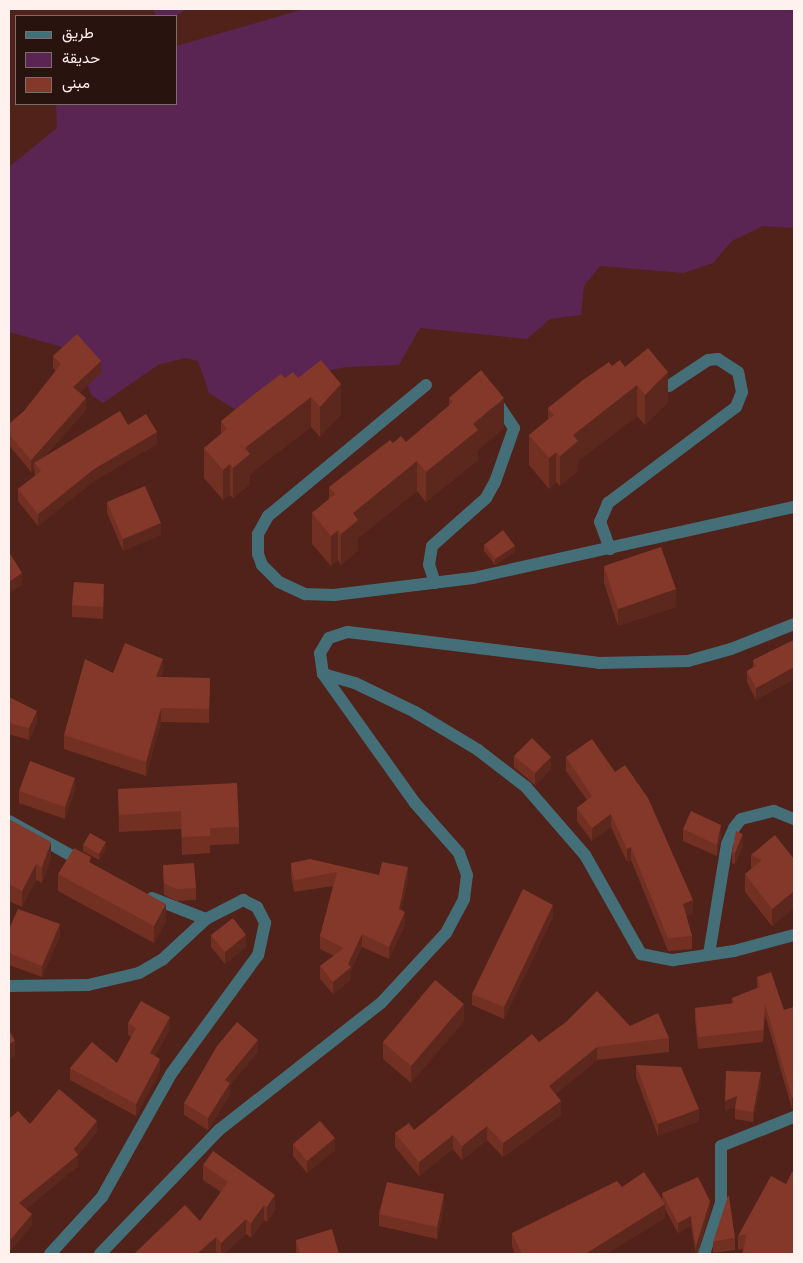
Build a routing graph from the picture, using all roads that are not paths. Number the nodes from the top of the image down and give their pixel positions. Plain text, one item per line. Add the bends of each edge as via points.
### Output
1 (426, 385) dead end
2 (669, 386) edge
3 (497, 403) edge
4 (794, 507) edge
5 (610, 548) junction
6 (435, 583) junction
7 (794, 624) edge
8 (323, 674) junction
9 (794, 819) edge
10 (9, 821) edge
11 (93, 866) edge
12 (140, 892) edge
13 (206, 919) junction
14 (794, 935) edge
15 (709, 954) junction
16 (9, 986) edge
17 (794, 1117) edge
18 (50, 1254) edge
19 (100, 1254) edge
20 (704, 1254) edge

1 - 6 street via 268,516 257,544 262,565 279,582 305,594 334,595
2 - 5 street via 708,360 718,359 738,372 742,392 736,407 608,503 600,522
3 - 6 street via 514,428 486,498 432,546 429,565
4 - 5 street
5 - 6 street
7 - 8 street via 732,650 688,661 609,662 348,632 337,634 322,645
8 - 15 street via 355,683 415,712 478,750 526,787 585,855 641,954 663,960
8 - 19 street via 415,803 459,853 467,875 462,904 446,933 382,1002 220,1130
9 - 15 street via 774,812 741,820 734,828 727,844 716,934
10 - 11 street
12 - 13 street
13 - 16 street via 163,959 139,973 88,985
13 - 18 street via 234,902 251,902 262,914 264,942 171,1074 89,1216
14 - 15 street
17 - 20 street via 720,1146 722,1204

